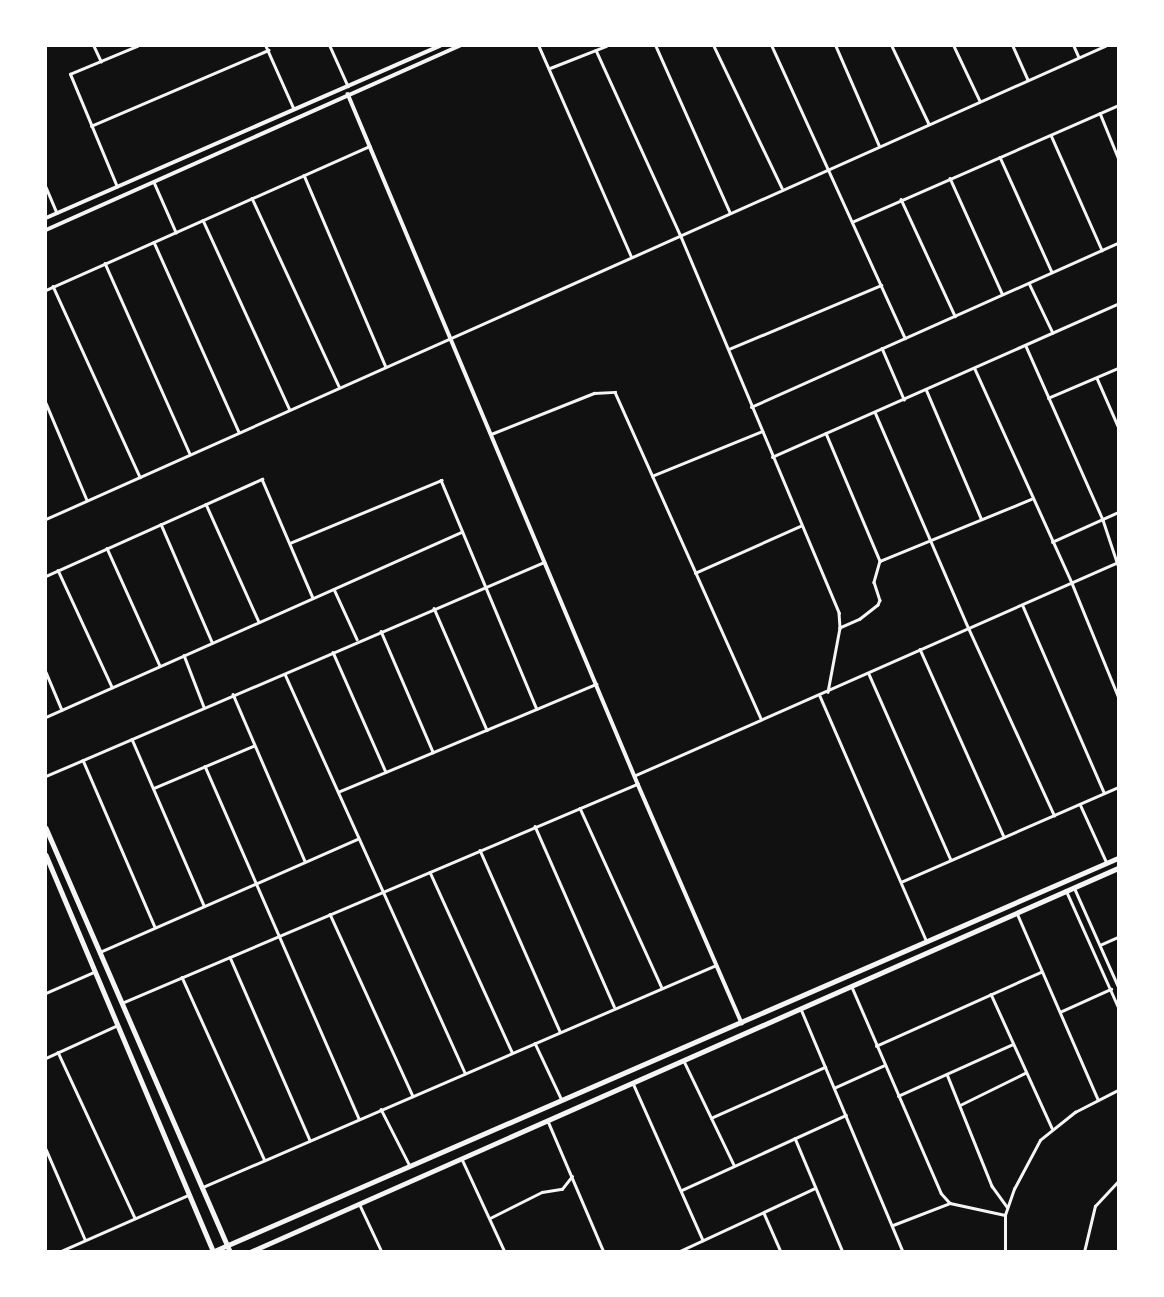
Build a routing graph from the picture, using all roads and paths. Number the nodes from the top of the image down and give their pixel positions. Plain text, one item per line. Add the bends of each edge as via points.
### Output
1 (94, 46) edge
2 (137, 46) edge
3 (266, 46) edge
4 (330, 46) edge
5 (440, 46) edge
6 (460, 46) edge
7 (539, 46) edge
8 (606, 46) edge
9 (656, 46) edge
10 (714, 46) edge
11 (772, 46) edge
12 (836, 46) edge
13 (892, 46) edge
14 (954, 46) edge
15 (1013, 46) edge
16 (1074, 46) edge
17 (1105, 46) edge
18 (268, 50) junction
19 (596, 50) junction
20 (1079, 57) junction
21 (101, 61) junction
22 (550, 68) junction
23 (1028, 80) junction
24 (348, 86) junction
25 (348, 94) junction
26 (980, 101) junction
27 (1118, 105) edge
28 (294, 109) junction
29 (1100, 113) junction
30 (929, 124) junction
31 (91, 126) junction
32 (1051, 135) junction
33 (371, 145) junction
34 (879, 146) junction
35 (188, 155) junction
36 (1000, 156) junction
37 (1118, 158) edge
38 (172, 162) junction
39 (192, 165) junction
40 (828, 168) junction
41 (175, 172) junction
42 (304, 175) junction
43 (950, 178) junction
44 (154, 182) junction
45 (46, 187) edge
46 (117, 187) junction
47 (783, 189) junction
48 (252, 198) junction
49 (901, 199) junction
50 (730, 212) junction
51 (57, 213) junction
52 (46, 218) edge
53 (203, 220) junction
54 (852, 222) junction
55 (46, 230) edge
56 (176, 232) junction
57 (680, 234) junction
58 (154, 242) junction
59 (1118, 243) edge
60 (1102, 250) junction
61 (631, 256) junction
62 (105, 263) junction
63 (1052, 272) junction
64 (1029, 283) junction
65 (881, 285) junction
66 (53, 286) junction
67 (46, 290) edge
68 (1003, 294) junction
69 (1118, 304) edge
70 (955, 316) junction
71 (1053, 333) junction
72 (450, 336) junction
73 (905, 338) junction
74 (1026, 346) junction
75 (882, 348) junction
76 (728, 349) junction
77 (386, 366) junction
78 (975, 368) junction
79 (1118, 368) edge
80 (1097, 378) junction
81 (339, 387) junction
82 (926, 389) junction
83 (1048, 398) junction
84 (904, 399) junction
85 (46, 403) edge
86 (751, 407) junction
87 (290, 409) junction
88 (875, 412) junction
89 (1118, 426) edge
90 (762, 431) junction
91 (239, 432) junction
92 (825, 433) junction
93 (491, 434) junction
94 (190, 454) junction
95 (772, 457) junction
96 (652, 476) junction
97 (140, 477) junction
98 (1031, 499) junction
99 (87, 500) junction
100 (206, 504) junction
101 (1118, 512) edge
102 (981, 518) junction
103 (46, 519) edge
104 (1103, 520) junction
105 (161, 524) junction
106 (802, 526) junction
107 (461, 531) junction
108 (931, 540) junction
109 (1052, 542) junction
110 (290, 543) junction
111 (107, 548) junction
112 (544, 561) junction
113 (880, 561) junction
114 (1118, 563) edge
115 (58, 570) junction
116 (695, 573) junction
117 (46, 576) edge
118 (1072, 583) junction
119 (486, 586) junction
120 (334, 589) junction
121 (313, 598) junction
122 (1023, 606) junction
123 (434, 608) junction
124 (259, 622) junction
125 (840, 628) junction
126 (969, 629) junction
127 (381, 631) junction
128 (358, 641) junction
129 (212, 642) junction
130 (920, 649) junction
131 (333, 652) junction
132 (184, 655) junction
133 (160, 666) junction
134 (46, 672) edge
135 (285, 673) junction
136 (869, 674) junction
137 (597, 684) junction
138 (112, 687) junction
139 (828, 692) junction
140 (233, 694) junction
141 (820, 696) junction
142 (1118, 696) edge
143 (204, 707) junction
144 (537, 709) junction
145 (62, 710) junction
146 (46, 717) edge
147 (761, 719) junction
148 (487, 730) junction
149 (132, 739) junction
150 (253, 746) junction
151 (433, 752) junction
152 (83, 760) junction
153 (205, 766) junction
154 (386, 772) junction
155 (634, 775) junction
156 (46, 776) edge
157 (638, 784) junction
158 (1118, 787) edge
159 (153, 788) junction
160 (338, 792) junction
161 (1104, 793) junction
162 (1080, 804) junction
163 (580, 808) junction
164 (1054, 815) junction
165 (536, 827) junction
166 (46, 828) edge
167 (1004, 837) junction
168 (358, 839) junction
169 (49, 842) edge
170 (480, 850) junction
171 (1118, 858) edge
172 (46, 859) edge
173 (951, 860) junction
174 (305, 861) junction
175 (1107, 863) junction
176 (1118, 868) edge
177 (430, 872) junction
178 (256, 882) junction
179 (901, 882) junction
180 (1074, 887) junction
181 (1066, 890) junction
182 (382, 892) junction
183 (204, 905) junction
184 (1017, 913) junction
185 (330, 914) junction
186 (155, 928) junction
187 (280, 935) junction
188 (1118, 937) edge
189 (927, 942) junction
190 (1100, 944) junction
191 (100, 952) junction
192 (230, 957) junction
193 (716, 965) junction
194 (96, 971) junction
195 (1041, 972) junction
196 (181, 978) junction
197 (833, 983) junction
198 (852, 986) junction
199 (1118, 986) edge
200 (661, 987) junction
201 (1111, 989) junction
202 (839, 992) junction
203 (46, 993) edge
204 (991, 994) junction
205 (806, 995) junction
206 (122, 1003) junction
207 (808, 1006) junction
208 (1118, 1006) edge
209 (615, 1007) junction
210 (801, 1009) junction
211 (1059, 1012) junction
212 (742, 1023) junction
213 (120, 1024) junction
214 (560, 1031) junction
215 (535, 1043) junction
216 (1013, 1044) junction
217 (876, 1046) junction
218 (58, 1052) junction
219 (512, 1052) junction
220 (46, 1058) edge
221 (684, 1061) junction
222 (885, 1065) junction
223 (825, 1067) junction
224 (465, 1073) junction
225 (1025, 1073) junction
226 (947, 1074) junction
227 (634, 1083) junction
228 (834, 1088) junction
229 (1118, 1090) edge
230 (413, 1096) junction
231 (898, 1096) junction
232 (1098, 1099) junction
233 (562, 1100) junction
234 (960, 1105) junction
235 (381, 1109) junction
236 (846, 1115) junction
237 (711, 1118) junction
238 (359, 1119) junction
239 (548, 1121) junction
240 (498, 1129) junction
241 (1053, 1129) junction
242 (795, 1138) junction
243 (310, 1140) junction
244 (470, 1141) junction
245 (501, 1141) junction
246 (46, 1149) edge
247 (475, 1152) junction
248 (462, 1157) junction
249 (264, 1161) junction
250 (734, 1166) junction
251 (411, 1167) junction
252 (572, 1177) junction
253 (1118, 1181) edge
254 (203, 1187) junction
255 (816, 1188) junction
256 (682, 1190) junction
257 (190, 1194) junction
258 (359, 1203) junction
259 (950, 1203) junction
260 (1007, 1208) junction
261 (763, 1212) junction
262 (1005, 1216) junction
263 (135, 1218) junction
264 (490, 1218) junction
265 (893, 1225) junction
266 (86, 1240) junction
267 (702, 1240) junction
268 (227, 1245) junction
269 (264, 1245) junction
270 (59, 1251) edge
271 (213, 1251) edge
272 (230, 1251) edge
273 (250, 1251) edge
274 (260, 1251) edge
275 (382, 1251) edge
276 (505, 1251) edge
277 (604, 1251) edge
278 (678, 1251) edge
279 (781, 1251) edge
280 (843, 1251) edge
281 (903, 1251) edge
282 (1005, 1251) edge
283 (1084, 1251) edge

1 - 21 street
2 - 21 street
3 - 18 street
4 - 24 street
5 - 24 street
6 - 25 street
7 - 22 street
8 - 19 street
9 - 50 street
10 - 47 street
11 - 40 street
12 - 34 street
13 - 30 street
14 - 26 street
15 - 23 street
16 - 20 street
17 - 20 street
18 - 28 street
18 - 31 street
19 - 22 street
19 - 57 street
20 - 23 street
21 - 31 street via 70,74
22 - 61 street
23 - 26 street
24 - 28 street
25 - 33 street
25 - 39 street
26 - 30 street
27 - 29 street
28 - 35 street
29 - 32 street
29 - 37 street
30 - 34 street
31 - 46 street
32 - 36 street
32 - 60 street
33 - 42 street
33 - 72 street
34 - 40 street
35 - 38 street
35 - 39 street
36 - 43 street
36 - 63 street
38 - 41 street
38 - 46 street
39 - 41 street
40 - 47 street
40 - 54 street
41 - 44 street
42 - 48 street
42 - 77 street
43 - 49 street
43 - 68 street
44 - 55 street
44 - 56 street
45 - 51 street
46 - 51 street
47 - 50 street
48 - 53 street
48 - 81 street
49 - 54 street
49 - 70 street
50 - 57 street
51 - 52 street
53 - 56 street
53 - 87 street
54 - 65 street
56 - 58 street
57 - 61 street
57 - 76 street
58 - 62 street
58 - 91 street
59 - 60 street
60 - 63 street
61 - 72 street
62 - 66 street
62 - 94 street
63 - 64 street
64 - 68 street
64 - 71 street
65 - 73 street
65 - 76 street
66 - 67 street
66 - 97 street
68 - 70 street
69 - 71 street
70 - 73 street
71 - 74 street
72 - 77 street
72 - 93 street
73 - 75 street
74 - 78 street
74 - 83 street
75 - 84 street
75 - 86 street
76 - 86 street
77 - 81 street
78 - 82 street
78 - 98 street
79 - 80 street
80 - 83 street
80 - 89 street
81 - 87 street
82 - 84 street
82 - 102 street
83 - 104 street
84 - 88 street
85 - 99 street
86 - 90 street
87 - 91 street
88 - 92 street
88 - 108 street
90 - 95 street
90 - 96 street
91 - 94 street
92 - 95 street
92 - 113 street
93 - 96 street via 594,393 615,392
93 - 112 street
94 - 97 street
95 - 106 street
96 - 116 street
97 - 99 street
98 - 102 street
98 - 109 street
99 - 103 street
100 - 105 street
100 - 110 street via 262,479
100 - 124 street
101 - 104 street
102 - 108 street
104 - 109 street
104 - 114 street
105 - 111 street
105 - 129 street
106 - 116 street
106 - 125 street via 839,613
107 - 110 street via 441,480
107 - 119 street
107 - 120 street
108 - 113 street
108 - 126 street
109 - 118 street
110 - 121 street
111 - 115 street
111 - 133 street
112 - 119 street
112 - 137 street
113 - 125 street via 874,582 878,605
114 - 118 street
115 - 117 street
115 - 138 street
116 - 147 street
118 - 122 street
118 - 142 street
119 - 123 street
119 - 144 street
120 - 121 street
120 - 128 street
121 - 124 street
122 - 126 street
122 - 161 street
123 - 127 street
123 - 148 street
124 - 129 street
125 - 139 street
126 - 130 street
126 - 164 street
127 - 128 street
127 - 151 street
128 - 131 street
129 - 132 street
130 - 136 street
130 - 167 street
131 - 135 street
131 - 154 street
132 - 133 street
132 - 143 street
133 - 138 street
134 - 145 street
135 - 140 street
135 - 160 street
136 - 139 street
136 - 173 street
137 - 144 street
137 - 155 street
138 - 145 street
139 - 141 street
140 - 143 street
140 - 150 street
141 - 147 street
141 - 179 street
143 - 149 street
144 - 148 street
145 - 146 street
147 - 155 street
148 - 151 street
149 - 152 street
149 - 159 street
150 - 153 street
150 - 174 street
151 - 154 street
152 - 156 street
152 - 186 street
153 - 159 street
153 - 178 street
154 - 160 street
155 - 157 street
157 - 163 street
157 - 193 street
158 - 161 street
159 - 183 street
160 - 168 street
161 - 162 street
162 - 164 street
162 - 175 street
163 - 165 street
163 - 200 street
164 - 167 street
165 - 170 street
165 - 209 street
166 - 169 main road
167 - 173 street
168 - 174 street
168 - 182 street
169 - 191 main road
170 - 177 street
170 - 214 street
171 - 175 main road
172 - 194 main road
173 - 179 street
174 - 178 street
175 - 189 main road
176 - 180 main road
177 - 182 street
177 - 219 street
178 - 183 street
178 - 187 street
179 - 189 street
180 - 181 main road
180 - 190 street
181 - 184 main road
181 - 201 street
182 - 185 street
182 - 224 street
183 - 186 street
184 - 195 street
184 - 198 main road
185 - 187 street
185 - 230 street
186 - 191 street
187 - 192 street
187 - 238 street
188 - 190 street
189 - 197 main road
190 - 199 street
191 - 206 main road
192 - 196 street
192 - 243 street
193 - 200 street
193 - 212 street
194 - 203 street
194 - 213 main road
195 - 204 street
195 - 211 street
196 - 206 street
196 - 249 street
197 - 202 main road
197 - 205 main road
198 - 202 main road
198 - 217 street
200 - 209 street
201 - 208 street
201 - 211 street
202 - 207 main road
204 - 216 street
204 - 217 street
205 - 207 main road
205 - 212 main road
206 - 254 main road
207 - 210 main road
209 - 214 street
210 - 221 main road
210 - 223 street
211 - 232 street
212 - 233 main road
213 - 218 street
213 - 257 main road
214 - 215 street
215 - 219 street
215 - 233 street
216 - 225 street
216 - 226 street
217 - 222 street
218 - 220 street
218 - 263 street
219 - 224 street
221 - 227 main road
221 - 237 street
222 - 228 street
222 - 231 street
223 - 228 street
223 - 237 street
224 - 230 street
225 - 234 street
225 - 241 street
226 - 231 street
226 - 234 street
227 - 239 main road
227 - 256 street
228 - 236 street
229 - 232 street
230 - 235 street
231 - 259 street via 941,1193
232 - 241 street
233 - 240 main road
234 - 260 street via 992,1186
235 - 238 street
235 - 251 street
236 - 242 street
236 - 265 street
237 - 250 street
238 - 243 street
239 - 245 main road
239 - 252 street
240 - 244 main road
240 - 245 main road
241 - 260 street via 1040,1140
242 - 250 street
242 - 255 street
243 - 249 street
244 - 247 main road via 476,1145
244 - 251 main road
245 - 247 main road
246 - 266 street
247 - 248 main road
248 - 258 main road
248 - 264 street
249 - 254 street
250 - 256 street
251 - 268 main road
252 - 264 street via 562,1189 541,1192
252 - 277 street
253 - 283 street via 1095,1206
254 - 268 main road
255 - 261 street
255 - 280 street
256 - 267 street
257 - 263 street
257 - 271 main road
258 - 269 main road
258 - 275 street
259 - 262 street
259 - 265 street
260 - 262 street
261 - 267 street
261 - 279 street
262 - 282 street
263 - 266 street
264 - 276 street
265 - 281 street
266 - 270 street
267 - 278 street
268 - 271 main road
268 - 272 main road
269 - 273 main road
269 - 274 main road

